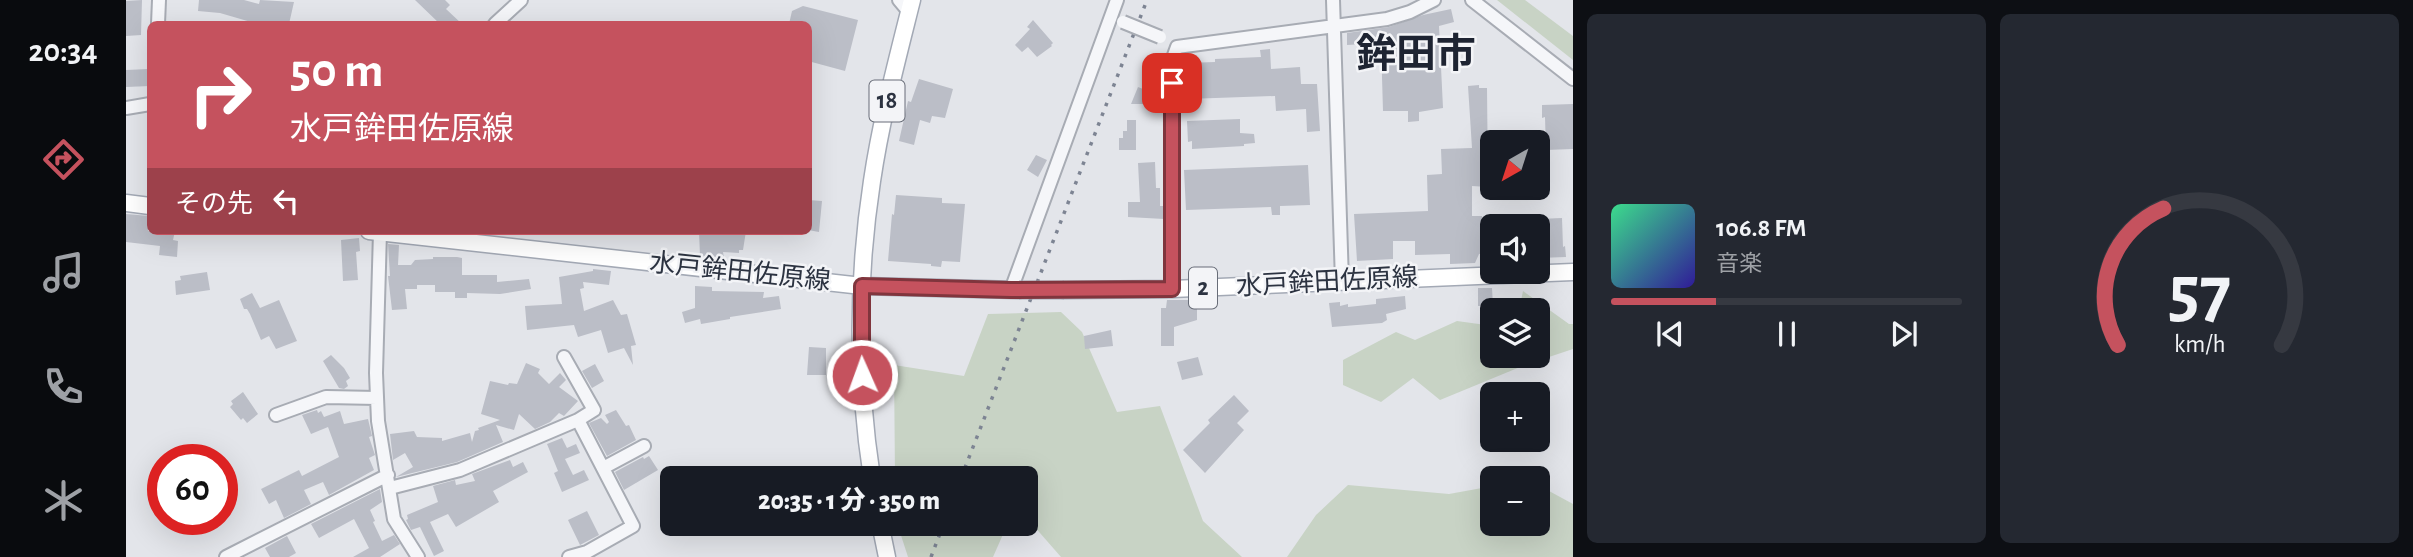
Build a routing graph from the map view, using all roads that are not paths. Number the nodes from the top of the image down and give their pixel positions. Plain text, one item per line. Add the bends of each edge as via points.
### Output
1 (159, 0) edge
2 (521, 0) edge
3 (1117, 0) edge
4 (1333, 0) edge
5 (1434, 0) edge
6 (1472, 0) edge
7 (906, 4) edge
8 (1110, 18) junction
9 (158, 21) edge
10 (498, 21) edge
11 (1334, 25) junction
12 (1177, 47) junction
13 (1573, 79) edge
14 (147, 104) edge
15 (126, 107) edge
16 (126, 204) edge
17 (147, 206) edge
18 (374, 235) edge
19 (401, 235) edge
20 (1573, 272) edge
21 (1342, 282) junction
22 (862, 286) junction
23 (1172, 289) junction
24 (1015, 290) junction
25 (564, 357) dead end
26 (377, 398) junction
27 (276, 415) dead end
28 (578, 421) junction
29 (644, 446) dead end
30 (871, 466) edge
31 (603, 468) junction
32 (389, 482) junction
33 (883, 536) edge
34 (226, 557) edge
35 (418, 557) edge
36 (569, 557) edge
37 (887, 557) edge

1 - 9 street
2 - 10 street
3 - 8 street
4 - 11 street
5 - 11 street via 1387,19
6 - 13 street
7 - 22 main road, 18 via 872,183
8 - 12 street, bridge
8 - 24 street
11 - 12 street
11 - 21 street
12 - 23 street via 1173,58
14 - 15 street
16 - 17 main road
18 - 26 street
19 - 22 main road, 水戸鉾田佐原線 / 2
20 - 21 main road, 水戸鉾田佐原線 / 2
21 - 23 main road, 水戸鉾田佐原線 / 2
22 - 24 main road, 水戸鉾田佐原線 / 2
22 - 30 main road via 861,344
23 - 24 main road, 水戸鉾田佐原線 / 2, bridge
25 - 28 street via 594,410
26 - 27 street via 326,397
26 - 32 street
28 - 31 street
28 - 32 street via 460,470
29 - 31 street
31 - 36 street via 633,526
32 - 34 street
32 - 35 street via 394,519
33 - 37 main road

